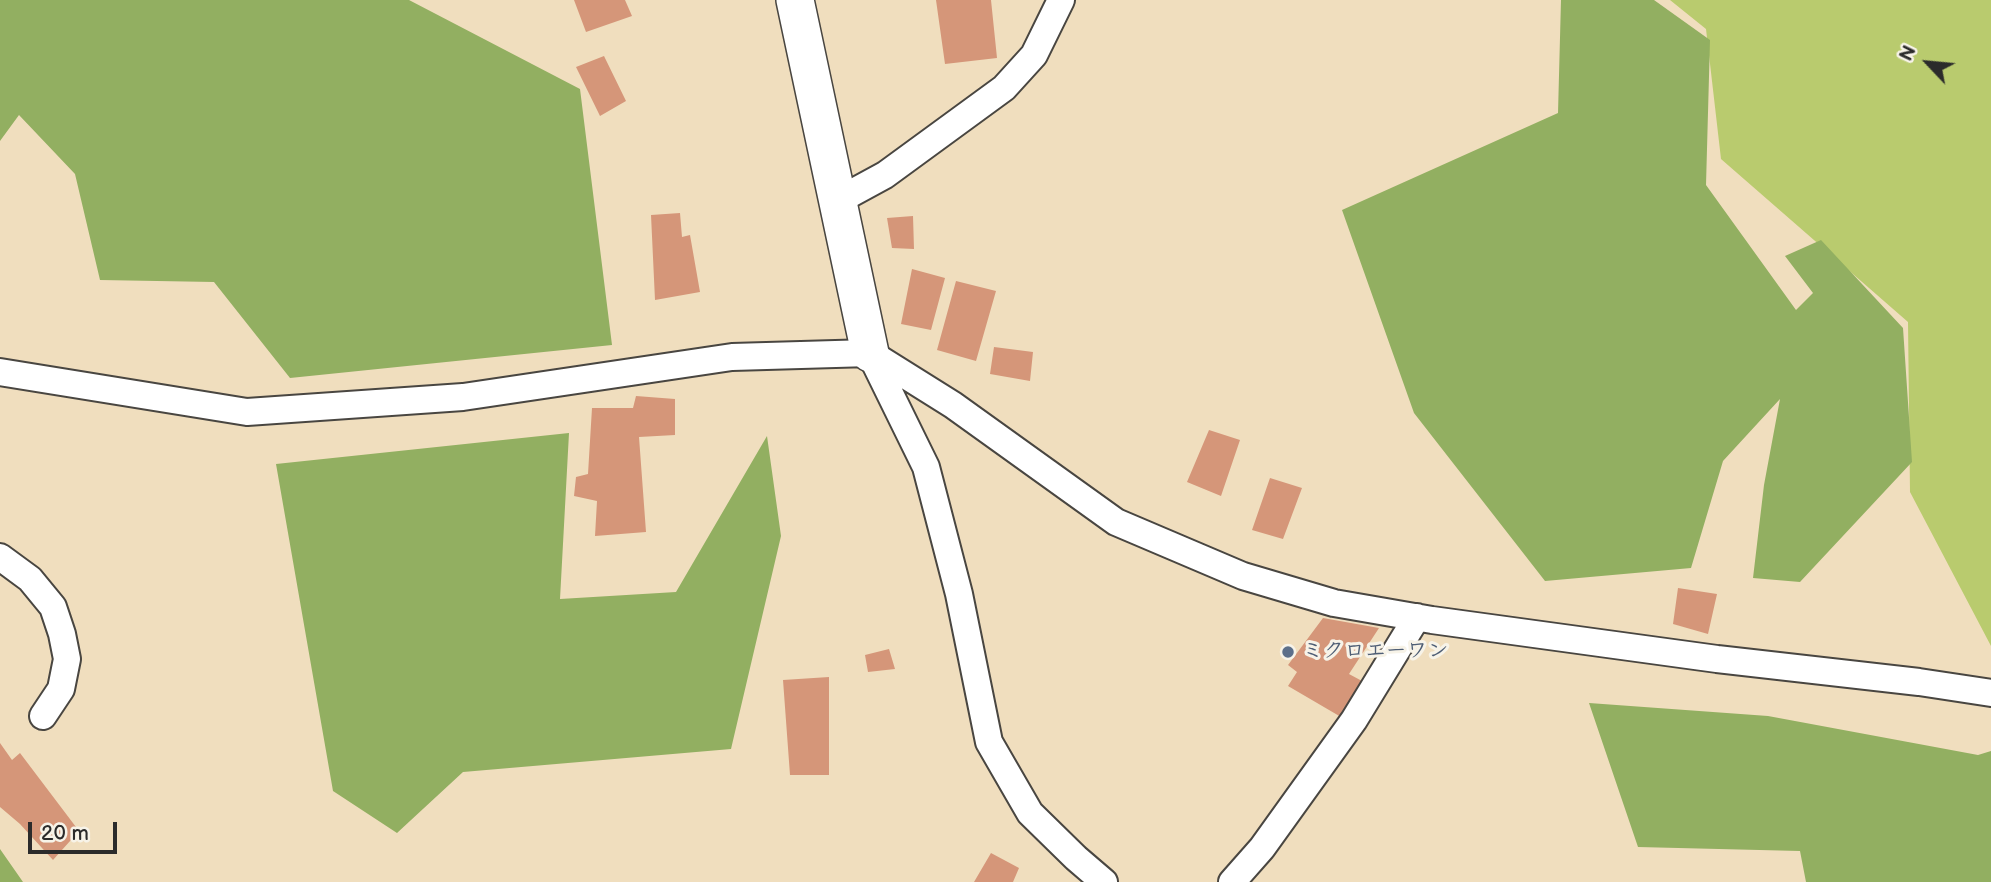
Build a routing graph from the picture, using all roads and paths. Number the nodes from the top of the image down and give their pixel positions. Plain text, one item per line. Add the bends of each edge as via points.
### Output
1 (795, 0) edge
2 (1061, 0) edge
3 (839, 200) junction
4 (870, 353) junction
5 (0, 372) edge
6 (0, 557) edge
7 (1417, 617) junction
8 (1991, 693) edge
9 (43, 716) dead end
10 (1104, 882) edge
11 (1232, 882) edge

1 - 3 street
2 - 3 street via 1034,55 1004,88 885,175
3 - 4 street
4 - 5 street via 733,357 463,397 247,412
4 - 7 street via 953,405 1116,522 1243,576 1334,603
4 - 10 street via 926,467 959,594 989,742 1030,813
6 - 9 street via 38,588 53,607 62,634 67,659 61,689
7 - 8 street
7 - 11 street via 1354,720 1262,848

